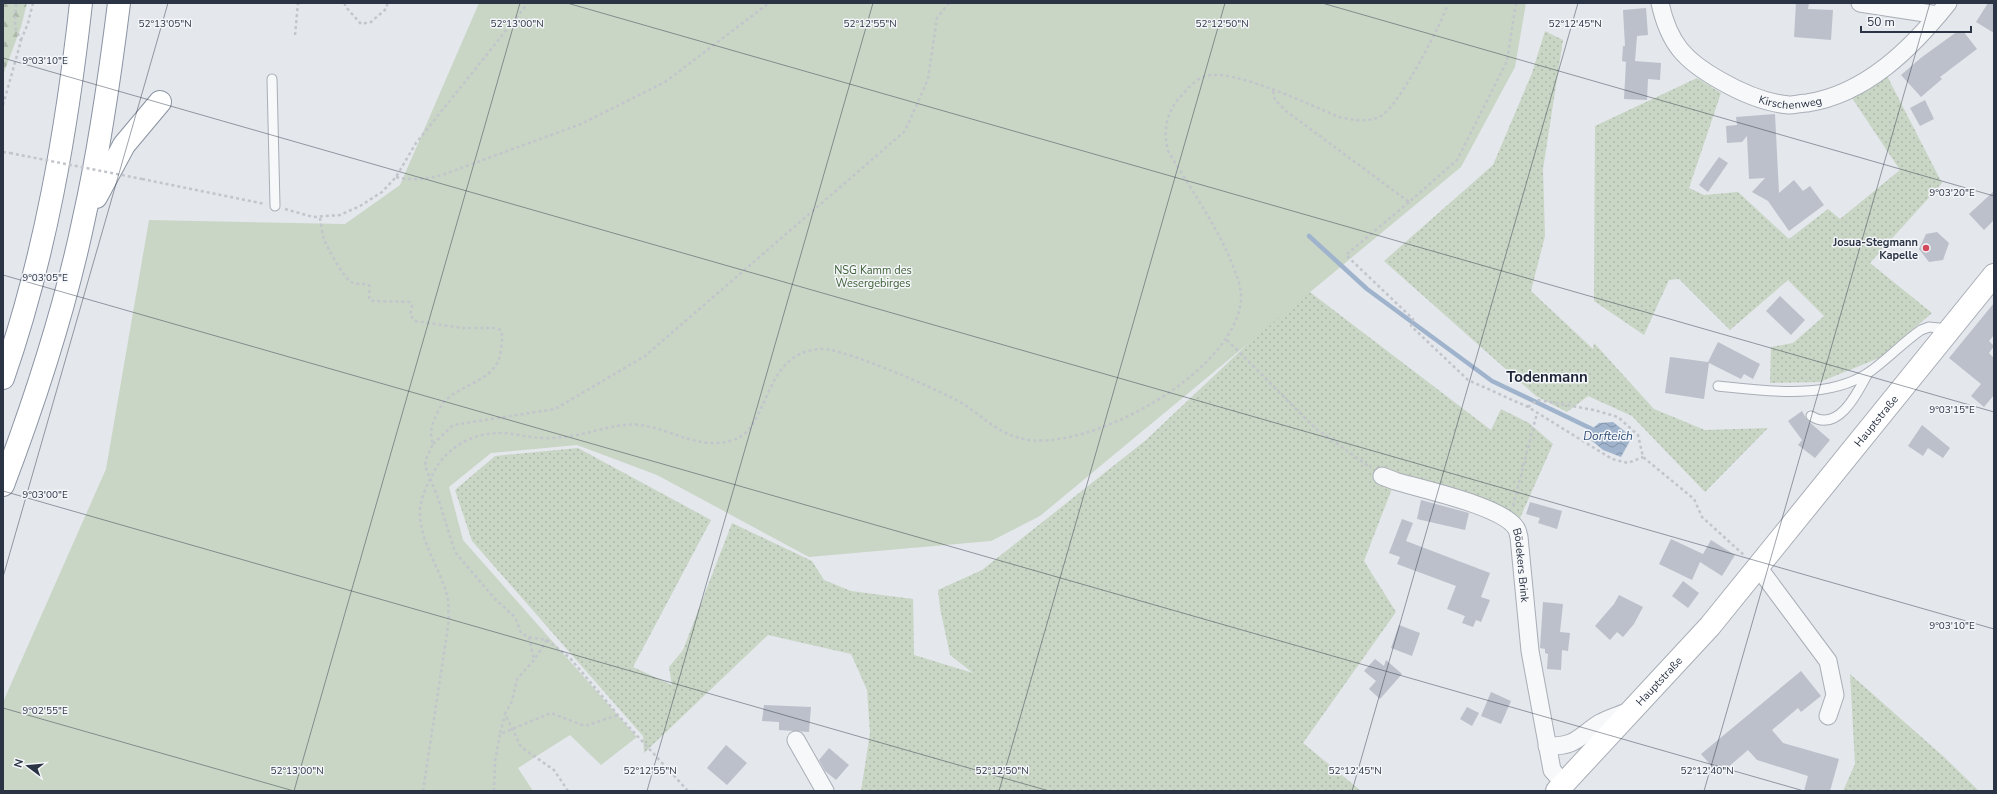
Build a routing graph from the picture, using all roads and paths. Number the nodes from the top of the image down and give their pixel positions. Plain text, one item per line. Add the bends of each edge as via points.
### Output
1 (16, 3) edge
2 (33, 3) edge
3 (80, 3) edge
4 (119, 3) edge
5 (298, 3) edge
6 (345, 3) edge
7 (387, 3) edge
8 (528, 3) edge
9 (769, 3) edge
10 (949, 3) edge
11 (1448, 3) edge
12 (1516, 3) edge
13 (1660, 3) edge
14 (1860, 3) edge
15 (1943, 9) edge
16 (295, 35) dead end
17 (21, 41) junction
18 (272, 79) dead end
19 (1273, 91) junction
20 (160, 102) dead end
21 (3, 105) edge
22 (3, 152) edge
23 (142, 179) dead end
24 (1409, 202) junction
25 (275, 206) dead end
26 (320, 218) dead end
27 (84, 220) junction
28 (1994, 275) edge
29 (1950, 329) junction
30 (1227, 340) junction
31 (1868, 373) junction
32 (3, 378) edge
33 (1718, 386) dead end
34 (1528, 407) junction
35 (1537, 413) junction
36 (1811, 416) dead end
37 (433, 444) junction
38 (1643, 457) junction
39 (1382, 476) joint
40 (430, 480) junction
41 (3, 485) edge
42 (1509, 522) junction
43 (1758, 567) junction
44 (529, 637) junction
45 (547, 640) junction
46 (534, 660) junction
47 (1635, 708) junction
48 (505, 714) junction
49 (618, 715) junction
50 (1828, 716) dead end
51 (512, 729) junction
52 (500, 734) junction
53 (796, 740) dead end
54 (1547, 746) junction
55 (1560, 787) edge
56 (423, 791) edge
57 (494, 791) edge
58 (568, 791) edge
59 (688, 791) edge
60 (825, 791) edge

1 - 17 path via 16,27
2 - 17 path
3 - 32 main road via 74,67 41,244
4 - 27 main road via 98,148
5 - 16 path
6 - 7 path via 344,6 361,24 371,22 387,8
8 - 9 path via 416,143 396,177 425,180 581,124 665,82
10 - 37 path via 937,18 928,79 905,131 645,356 555,409 453,425
11 - 19 path via 1438,28 1394,104 1382,116 1356,121 1338,117
12 - 24 path via 1508,60 1457,160
13 - 15 street, Kirschenweg via 1666,27 1681,52 1702,70 1732,88 1762,100 1790,105 1842,94 1869,79 1914,41
14 - 15 street, Kirschenweg
17 - 21 path
18 - 25 lane
19 - 24 path via 1275,100 1286,111
19 - 30 path via 1235,76 1204,76 1191,85 1177,101 1168,117 1164,137 1168,151 1218,234 1234,269 1241,292 1238,316
20 - 27 main road via 124,145
22 - 23 path, bridge
24 - 34 path via 1346,255 1413,319 1411,326 1468,380
26 - 37 path via 324,239 331,254 348,280 370,286 369,299 410,302 410,315 415,321 501,330 498,363 490,374 462,388 446,400 432,428 430,437
27 - 41 main road via 43,372
28 - 29 main road, Hauptstraße
29 - 31 lane via 1930,327 1921,330
29 - 43 main road, Hauptstraße
30 - 39 path via 1315,428
30 - 40 path via 1199,370 1147,407 1108,426 1056,440 1021,439 1004,433 948,395 844,353 824,349 807,351 781,369 749,429 738,439 719,444 697,442 655,427 635,424 567,437 536,438 500,433 478,436 462,442 442,459
31 - 33 lane via 1843,384 1810,391
31 - 36 lane via 1859,389 1835,419 1818,421
34 - 35 path
34 - 38 path via 1538,400 1618,417 1638,435
35 - 38 path via 1612,459 1628,463
35 - 42 path
37 - 40 path via 425,466
38 - 43 path via 1694,499 1702,517
39 - 42 street, Bödekers Brink via 1479,505
40 - 44 path via 454,552 495,599 515,617 521,633
40 - 56 path via 420,508 421,523 425,543 448,598 449,620
42 - 54 street, Bödekers Brink via 1516,527 1519,537 1530,651
43 - 47 main road, Hauptstraße via 1710,626
43 - 50 street via 1828,661 1835,695
44 - 45 path
44 - 46 path
45 - 46 path
45 - 49 path via 570,658
46 - 48 path via 517,679 512,701
47 - 54 street via 1601,723 1571,744 1562,747
47 - 55 main road, Hauptstraße
48 - 51 path
48 - 52 path
49 - 51 path via 585,726 551,713
49 - 59 path
51 - 52 path
51 - 58 path via 520,747 554,770
52 - 57 path via 495,762
53 - 60 street
54 - 55 street, Bödekers Brink via 1552,770

